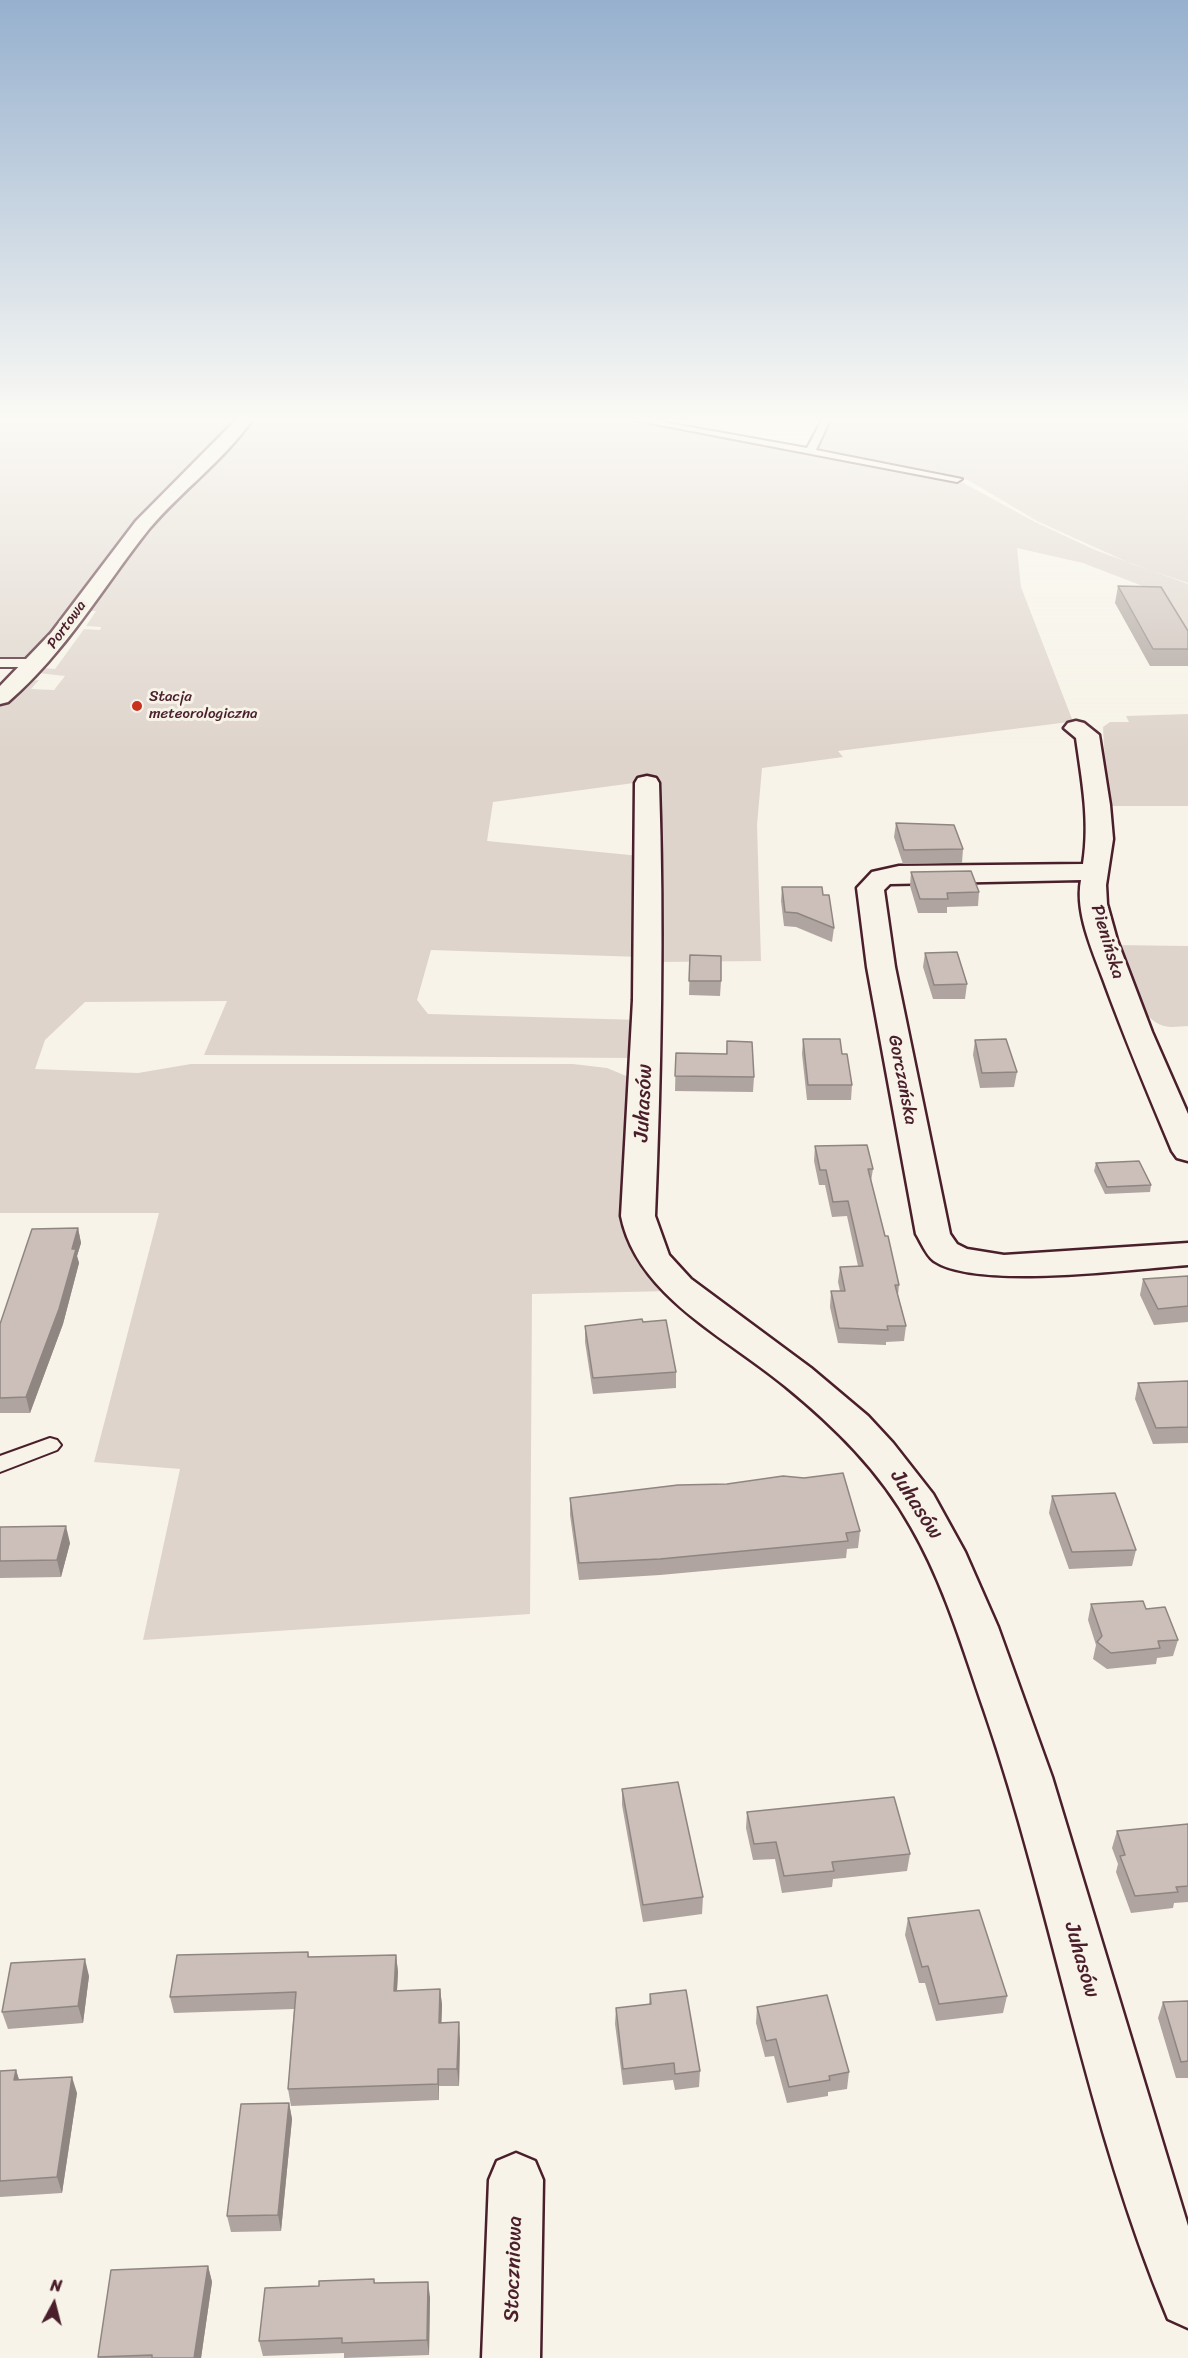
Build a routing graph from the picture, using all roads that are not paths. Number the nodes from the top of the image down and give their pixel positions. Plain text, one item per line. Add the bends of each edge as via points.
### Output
1 (139, 530) edge
2 (0, 663) edge
3 (39, 663) junction
4 (0, 697) edge
5 (1076, 728) dead end
6 (647, 783) dead end
7 (1095, 872) junction
8 (1188, 1151) edge
9 (1188, 1254) edge
10 (50, 1445) dead end
11 (0, 1464) edge
12 (516, 2180) dead end
13 (1188, 2299) edge
14 (511, 2358) edge

1 - 3 street, Portowa
2 - 3 lane
3 - 4 street, Portowa
5 - 7 street, Pienińska via 1088,735 1098,805 1100,839
6 - 13 street, Juhasów via 651,887 638,1216 641,1235 659,1269 678,1287 829,1401 871,1442 909,1491 956,1572 1015,1731 1132,2139 1168,2253
7 - 8 street, Pienińska via 1094,904 1103,940
7 - 9 street, Gorczańska via 899,874 881,878 870,888 883,978 933,1234 944,1251 980,1264 1004,1266
10 - 11 lane
12 - 14 street, Stoczniowa

